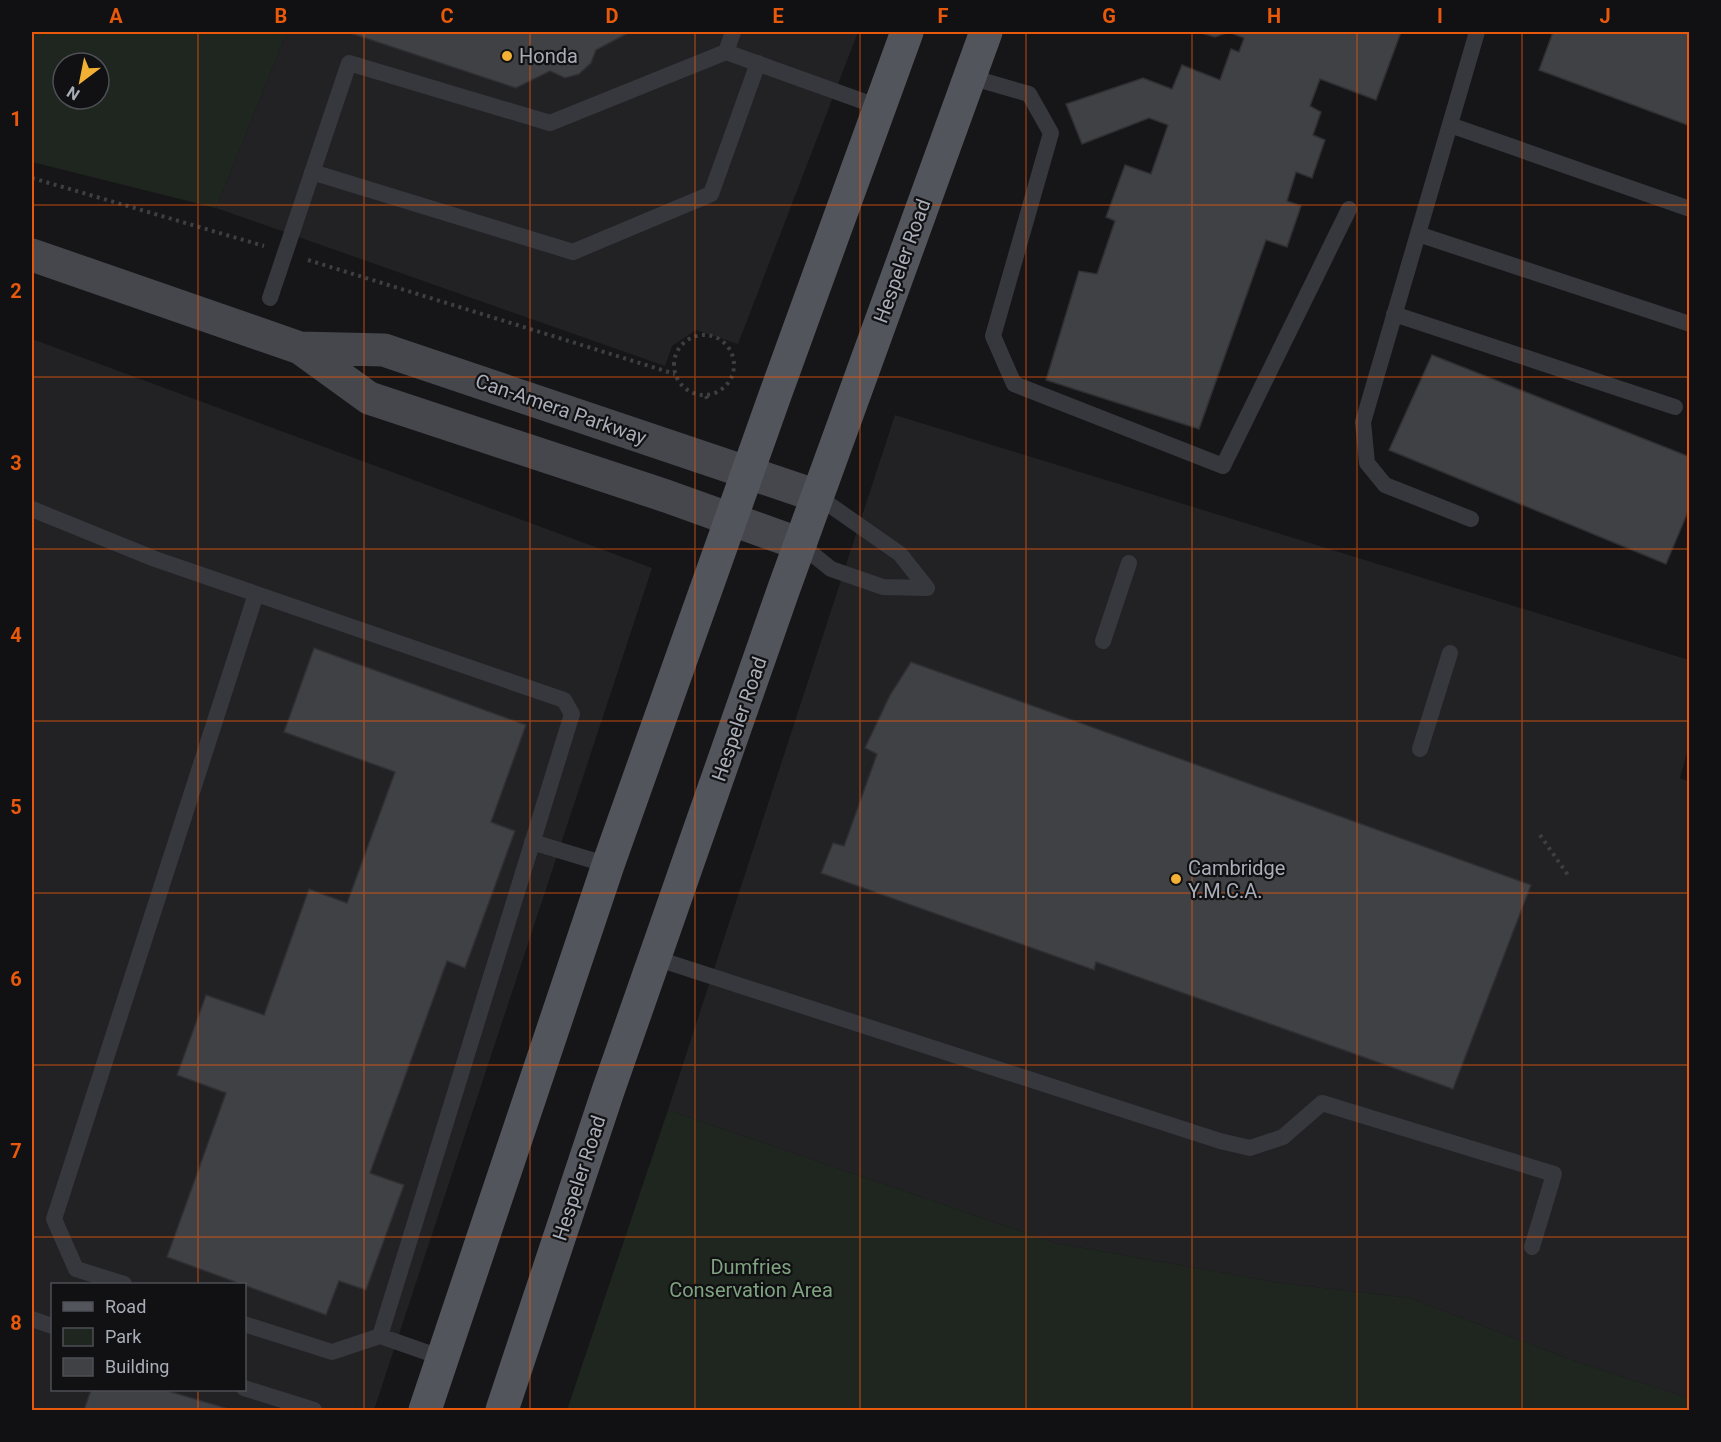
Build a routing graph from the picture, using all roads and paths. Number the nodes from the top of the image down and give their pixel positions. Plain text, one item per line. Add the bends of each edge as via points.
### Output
1 (733, 32) edge
2 (907, 32) edge
3 (986, 32) edge
4 (1477, 32) edge
5 (726, 52) junction
6 (758, 63) junction
7 (970, 77) junction
8 (879, 107) junction
9 (1450, 124) junction
10 (312, 172) junction
11 (32, 178) edge
12 (1349, 209) dead end
13 (1689, 209) edge
14 (1418, 234) junction
15 (284, 252) junction
16 (32, 255) edge
17 (270, 298) dead end
18 (1394, 314) junction
19 (1689, 324) edge
20 (300, 348) junction
21 (675, 374) junction
22 (706, 396) junction
23 (709, 402) dead end
24 (1675, 407) dead end
25 (748, 472) junction
26 (817, 496) junction
27 (32, 509) edge
28 (731, 519) junction
29 (1471, 519) dead end
30 (800, 544) junction
31 (1129, 563) dead end
32 (256, 594) junction
33 (1103, 641) dead end
34 (1450, 653) dead end
35 (1420, 749) dead end
36 (1540, 835) dead end
37 (532, 842) junction
38 (608, 865) junction
39 (1570, 878) dead end
40 (655, 958) junction
41 (1532, 1247) dead end
42 (121, 1283) edge
43 (32, 1319) edge
44 (246, 1325) edge
45 (51, 1326) edge
46 (380, 1336) junction
47 (443, 1358) junction
48 (246, 1389) edge
49 (314, 1410) edge
50 (425, 1410) edge
51 (501, 1410) edge

1 - 5 lane
2 - 8 main road
3 - 7 main road, Hespeler Road
4 - 9 lane
5 - 6 lane
5 - 10 lane via 550,123 349,63
6 - 8 lane
6 - 10 lane via 711,194 573,252
7 - 12 lane via 1029,94 1051,133 993,336 1014,384 1223,466
7 - 26 main road, Hespeler Road
8 - 25 main road
9 - 13 lane
9 - 14 lane
10 - 15 lane
11 - 15 path
14 - 18 lane
14 - 19 lane
15 - 17 lane
15 - 21 path
16 - 20 main road, Can-Amera Parkway
18 - 24 lane
18 - 29 lane via 1363,422 1367,463 1385,485
20 - 25 main road, Can-Amera Parkway via 384,350
20 - 28 main road, Can-Amera Parkway via 369,398
21 - 22 path via 686,390
21 - 22 path via 676,355 688,340 706,335 724,342 734,360 731,380 716,394
22 - 23 path
25 - 26 main road, Can-Amera Parkway
25 - 28 main road
26 - 30 main road, Hespeler Road
26 - 30 lane via 900,554 927,588 883,587 862,580 831,569
27 - 32 lane via 155,559
28 - 30 main road, Can-Amera Parkway
28 - 38 main road
30 - 40 main road, Hespeler Road
31 - 33 lane
32 - 37 lane via 564,700 572,714
32 - 42 lane via 54,1219 76,1269
34 - 35 lane
36 - 39 path
37 - 38 lane
37 - 46 lane
38 - 47 main road
40 - 41 lane via 1220,1141 1250,1148 1283,1137 1322,1102 1554,1174
40 - 51 main road, Hespeler Road
43 - 45 lane
44 - 46 lane via 332,1352
46 - 47 lane
47 - 50 main road
48 - 49 lane

